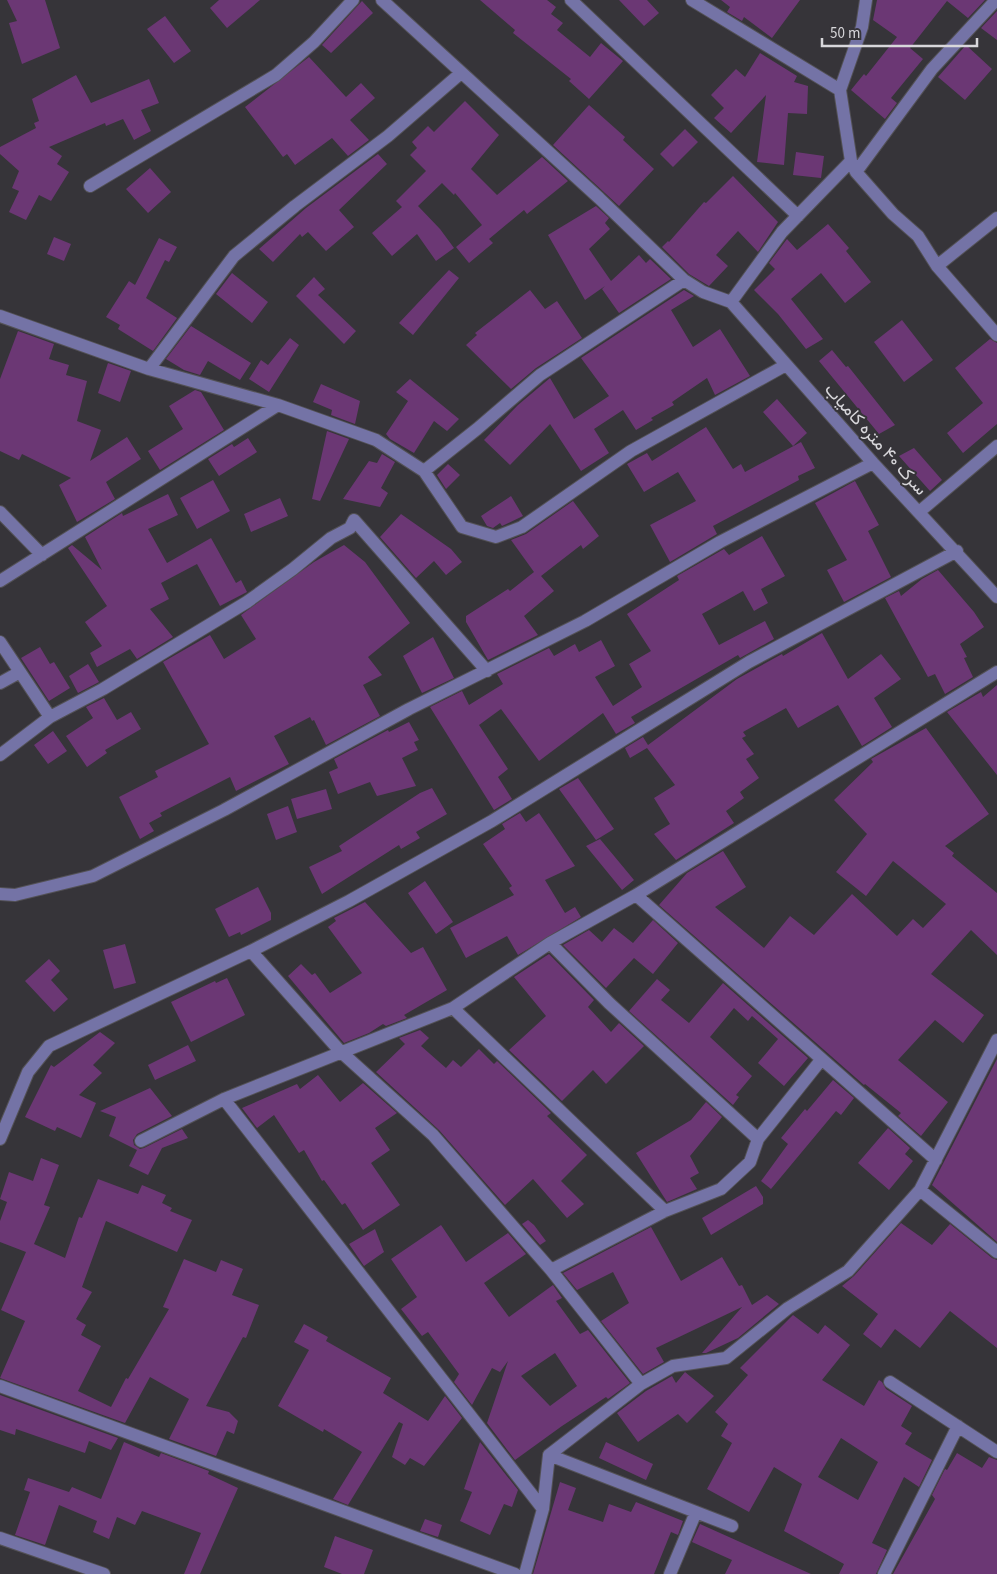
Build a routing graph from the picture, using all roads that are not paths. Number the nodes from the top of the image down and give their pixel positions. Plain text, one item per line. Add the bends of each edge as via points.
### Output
1 (353, 0) edge
2 (382, 0) edge
3 (570, 0) edge
4 (692, 0) edge
5 (866, 0) edge
6 (996, 0) edge
7 (461, 73) junction
8 (840, 90) junction
9 (853, 167) junction
10 (90, 186) dead end
11 (798, 216) junction
12 (997, 218) edge
13 (937, 266) junction
14 (684, 280) junction
15 (731, 302) junction
16 (0, 316) edge
17 (997, 334) edge
18 (786, 364) junction
19 (149, 368) junction
20 (278, 405) junction
21 (997, 446) edge
22 (873, 463) junction
23 (424, 471) junction
24 (0, 512) edge
25 (920, 512) junction
26 (957, 551) junction
27 (42, 555) junction
28 (0, 581) edge
29 (997, 597) edge
30 (0, 642) edge
31 (487, 671) junction
32 (20, 672) junction
33 (997, 672) edge
34 (0, 683) edge
35 (50, 717) junction
36 (0, 755) edge
37 (0, 894) edge
38 (636, 895) junction
39 (550, 944) junction
40 (252, 951) junction
41 (453, 1008) junction
42 (997, 1040) edge
43 (340, 1051) junction
44 (821, 1060) junction
45 (224, 1099) junction
46 (0, 1139) edge
47 (758, 1139) junction
48 (141, 1141) dead end
49 (936, 1160) junction
50 (920, 1190) junction
51 (665, 1211) junction
52 (997, 1252) edge
53 (552, 1270) junction
54 (890, 1382) dead end
55 (641, 1384) junction
56 (0, 1386) edge
57 (958, 1426) junction
58 (997, 1452) edge
59 (549, 1455) junction
60 (543, 1509) junction
61 (696, 1512) junction
62 (732, 1526) dead end
63 (0, 1538) edge
64 (104, 1574) edge
65 (514, 1574) edge
66 (525, 1574) edge
67 (670, 1574) edge
68 (884, 1574) edge

1 - 10 street via 314,42 276,75
2 - 7 street
3 - 11 street
4 - 8 street
5 - 8 street via 862,27
6 - 9 street via 932,69
7 - 14 street
7 - 19 street via 388,136 234,256
8 - 9 street
9 - 11 street
9 - 13 street via 893,214 918,236
11 - 15 street via 782,232
12 - 13 street
13 - 17 street
14 - 15 street via 703,292
14 - 23 street via 540,375
15 - 18 street, سرک ۴۰ متره کامیاب
16 - 19 street
18 - 22 street, سرک ۴۰ متره کامیاب
18 - 23 street via 631,452 522,527 496,537 462,527
19 - 20 street
20 - 23 street via 376,440
20 - 27 street
21 - 25 street
22 - 25 street, سرک ۴۰ متره کامیاب
22 - 31 street via 720,542 585,621
24 - 27 street
25 - 26 street, سرک ۴۰ متره کامیاب
26 - 29 street, سرک ۴۰ متره کامیاب
26 - 40 street via 749,662 492,821
27 - 28 street
30 - 32 street
31 - 35 street via 354,520 350,528 331,538 247,602
31 - 37 street via 93,876 15,895
32 - 34 street
32 - 35 street
33 - 38 street
35 - 36 street
38 - 39 street
38 - 44 street
39 - 41 street
39 - 47 street via 609,1003
40 - 43 street
40 - 46 street via 49,1046 28,1072
41 - 43 street
41 - 51 street
42 - 49 street
43 - 45 street
43 - 53 street via 433,1135
44 - 47 street
44 - 49 street
45 - 48 street
45 - 60 street
47 - 51 street via 750,1162 721,1188
49 - 50 street
50 - 52 street
50 - 55 street via 848,1271 788,1308 726,1358 673,1366
51 - 53 street
53 - 55 street
54 - 57 street
55 - 59 street
56 - 65 street
57 - 58 street
57 - 68 street
59 - 60 street
59 - 61 street
60 - 66 street
61 - 62 street
61 - 67 street
63 - 64 street

